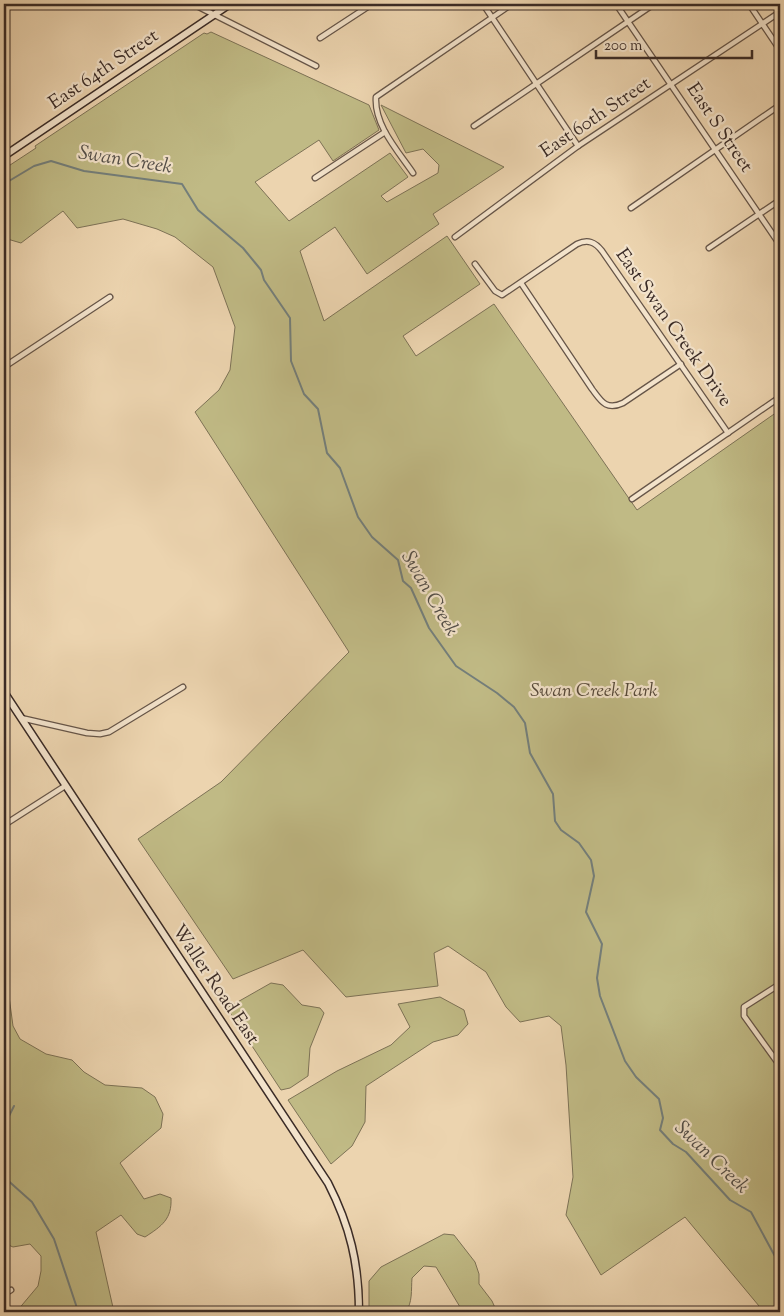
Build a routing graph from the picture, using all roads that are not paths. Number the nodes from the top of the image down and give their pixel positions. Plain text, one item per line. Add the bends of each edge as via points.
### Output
1 (193, 4) edge
2 (230, 4) edge
3 (372, 4) edge
4 (483, 4) edge
5 (512, 4) edge
6 (616, 4) edge
7 (654, 4) edge
8 (749, 4) edge
9 (780, 12) edge
10 (215, 14) junction
11 (492, 18) junction
12 (628, 21) junction
13 (762, 24) junction
14 (320, 38) dead end
15 (780, 50) edge
16 (316, 66) dead end
17 (536, 84) junction
18 (672, 85) junction
19 (780, 105) edge
20 (474, 126) dead end
21 (386, 132) junction
22 (578, 146) junction
23 (715, 149) junction
24 (4, 156) edge
25 (413, 173) dead end
26 (315, 178) dead end
27 (780, 200) edge
28 (631, 208) dead end
29 (760, 214) junction
30 (456, 237) dead end
31 (780, 245) edge
32 (709, 248) dead end
33 (475, 264) dead end
34 (521, 283) junction
35 (110, 297) dead end
36 (680, 364) junction
37 (4, 367) edge
38 (780, 398) edge
39 (728, 433) junction
40 (632, 499) dead end
41 (183, 687) dead end
42 (4, 692) edge
43 (21, 718) junction
44 (65, 786) junction
45 (4, 825) edge
46 (780, 984) edge
47 (780, 1066) edge
48 (11, 1290) dead end
49 (4, 1294) edge
50 (359, 1312) edge

1 - 10 street
2 - 10 street, East 64th Street
3 - 14 street
4 - 11 street
5 - 11 street
6 - 12 street, East S Street
7 - 12 street
8 - 13 street
9 - 13 street, East 60th Street
10 - 16 street
10 - 24 street, East 64th Street
11 - 17 street
11 - 21 street via 376,96 378,116
12 - 17 street
12 - 18 street, East S Street
13 - 15 street
13 - 18 street, East 60th Street
17 - 20 street
17 - 22 street
18 - 22 street, East 60th Street
18 - 23 street, East S Street
19 - 23 street
21 - 25 street
21 - 26 street
22 - 30 street, East 60th Street
23 - 28 street
23 - 29 street, East S Street
27 - 29 street
29 - 31 street, East S Street
29 - 32 street
33 - 34 street via 498,294 503,295
34 - 36 street, East Swan Creek Drive via 578,244 590,242 600,249
34 - 36 street via 592,389 608,406 623,403
35 - 37 street
36 - 39 street, East Swan Creek Drive
38 - 39 street
39 - 40 street
41 - 43 street via 109,732 100,734
42 - 43 street, Waller Road East
43 - 44 street, Waller Road East
44 - 45 street
44 - 50 street, Waller Road East via 328,1183 350,1236 357,1272
46 - 47 street via 744,1007 743,1011
48 - 49 street

